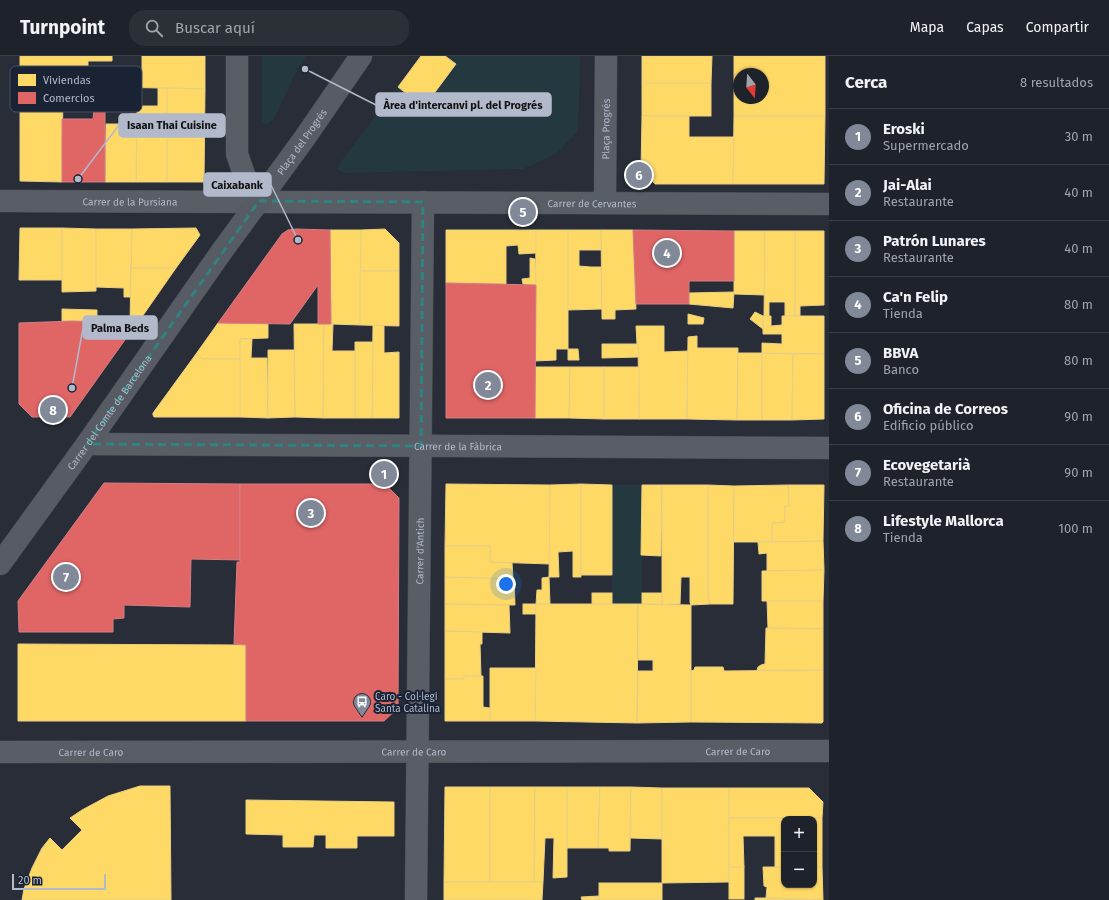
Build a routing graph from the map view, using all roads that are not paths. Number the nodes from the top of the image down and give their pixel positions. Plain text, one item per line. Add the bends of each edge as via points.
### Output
1 (236, 56) edge
2 (361, 56) edge
3 (606, 56) edge
4 (0, 201) edge
5 (260, 201) junction
6 (423, 202) junction
7 (605, 203) junction
8 (829, 204) edge
9 (87, 444) junction
10 (421, 446) junction
11 (829, 448) edge
12 (0, 564) edge
13 (417, 751) junction
14 (829, 751) edge
15 (0, 752) edge
16 (416, 900) edge

1 - 5 street via 237,154 245,177
2 - 5 street, Plaça del Progrés
3 - 7 street, Plaça Progrés
4 - 5 street, Carrer de la Pursiana
5 - 6 street, Carrer de Cervantes
5 - 9 street, Carrer del Comte de Barcelona
6 - 7 street, Carrer de Cervantes
6 - 10 street, Carrer d'Antich
7 - 8 street, Carrer de Cervantes
9 - 10 street, Carrer de la Fàbrica
9 - 12 street, Carrer del Comte de Barcelona
10 - 11 street, Carrer de la Fàbrica
10 - 13 street, Carrer d'Antich
13 - 14 street, Carrer de Caro
13 - 15 street, Carrer de Caro
13 - 16 street, Carrer d'Antich

